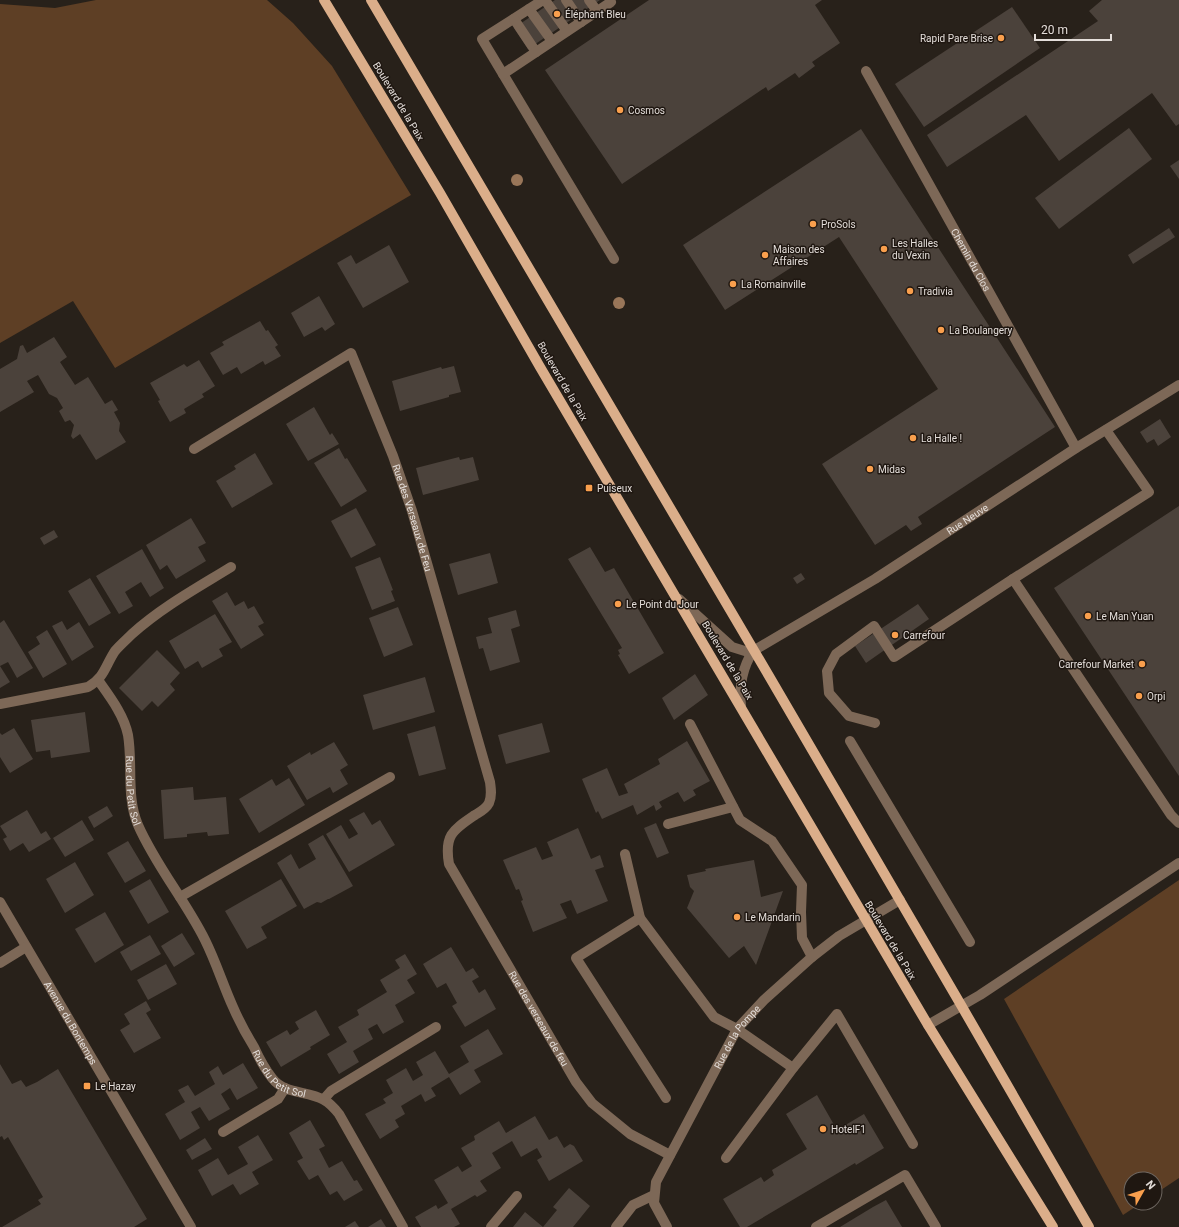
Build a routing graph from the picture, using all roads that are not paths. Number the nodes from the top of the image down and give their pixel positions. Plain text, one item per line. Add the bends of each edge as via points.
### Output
1 (324, 0) edge
2 (544, 0) edge
3 (566, 0) edge
4 (589, 0) edge
5 (610, 0) edge
6 (371, 1) edge
7 (529, 9) junction
8 (597, 11) junction
9 (514, 19) junction
10 (581, 22) junction
11 (567, 32) junction
12 (552, 41) junction
13 (536, 52) junction
14 (866, 71) dead end
15 (503, 74) junction
16 (614, 259) dead end
17 (1179, 385) edge
18 (1106, 430) junction
19 (1076, 448) junction
20 (194, 449) dead end
21 (231, 567) dead end
22 (1013, 579) junction
23 (676, 597) junction
24 (753, 650) junction
25 (98, 680) junction
26 (0, 704) edge
27 (741, 706) junction
28 (874, 723) dead end
29 (690, 724) dead end
30 (850, 741) dead end
31 (390, 777) dead end
32 (733, 807) junction
33 (1179, 823) edge
34 (668, 824) dead end
35 (448, 848) joint
36 (625, 854) dead end
37 (1179, 863) edge
38 (180, 897) junction
39 (900, 900) junction
40 (0, 902) edge
41 (640, 918) junction
42 (865, 920) junction
43 (970, 942) dead end
44 (26, 947) junction
45 (812, 957) junction
46 (0, 963) edge
47 (961, 1005) junction
48 (928, 1025) junction
49 (436, 1027) dead end
50 (737, 1029) junction
51 (793, 1068) junction
52 (285, 1088) junction
53 (666, 1098) dead end
54 (324, 1099) junction
55 (223, 1132) dead end
56 (913, 1144) dead end
57 (670, 1155) junction
58 (726, 1158) dead end
59 (654, 1195) junction
60 (517, 1196) dead end
61 (191, 1227) edge
62 (403, 1227) edge
63 (491, 1227) edge
64 (616, 1227) edge
65 (667, 1227) edge
66 (816, 1227) edge
67 (936, 1227) edge
68 (1052, 1227) edge
69 (1089, 1227) edge

1 - 23 main road, Boulevard de la Paix
2 - 7 street
2 - 11 street
3 - 10 street
4 - 8 street
5 - 8 street via 611,2
6 - 24 main road
7 - 9 street
7 - 12 street
8 - 10 street
9 - 13 street
9 - 15 street via 482,39
10 - 11 street
11 - 12 street
12 - 13 street
13 - 15 street
14 - 19 street, Chemin du Clos
15 - 16 street
17 - 18 street, Rue Neuve
18 - 19 street, Rue Neuve
18 - 22 street via 1149,492
19 - 24 street, Rue Neuve via 875,579
20 - 35 street, Rue des Verseaux de Feu via 351,353 393,456 412,511 490,782 492,795 489,804 452,833
21 - 25 street via 153,616 115,651 104,674
22 - 28 street via 894,657 874,626 836,654 827,671 829,693 848,716
22 - 33 street via 1171,815
23 - 24 street via 732,647 748,652
23 - 27 main road, Boulevard de la Paix
24 - 27 street via 741,680
24 - 39 main road
25 - 26 street via 88,687
25 - 38 street, Rue du Petit Sol via 113,700 128,734 133,809 138,824
27 - 42 main road, Boulevard de la Paix
29 - 32 street
30 - 43 street
31 - 38 street
32 - 34 street
32 - 45 street via 740,820 772,841 802,885 802,938
35 - 57 street, Rue des verseaux de feu via 449,864 576,1082 592,1103 630,1134
36 - 41 street
37 - 47 street
38 - 52 street, Rue du Petit Sol via 205,939 232,1006 258,1055 272,1079
39 - 42 street, Rue de la Pompe
39 - 47 main road
40 - 44 street, Avenue du Bontemps
41 - 50 street via 714,1017
41 - 53 street via 576,958
42 - 45 street, Rue de la Pompe
42 - 48 main road, Boulevard de la Paix
44 - 46 street
44 - 61 street, Avenue du Bontemps
45 - 50 street, Rue de la Pompe via 764,1000
47 - 48 street
47 - 69 main road
48 - 68 main road, Boulevard de la Paix
49 - 54 street via 331,1091
50 - 51 street
50 - 57 street, Rue de la Pompe
51 - 56 street via 837,1014
51 - 58 street
52 - 54 street, Rue du Petit Sol
52 - 55 street via 278,1100
54 - 62 street, Rue du Petit Sol via 340,1114
57 - 59 street, Rue de la Pompe via 656,1182
59 - 64 street via 633,1205
59 - 65 street via 654,1203
60 - 63 street
66 - 67 street via 905,1175

